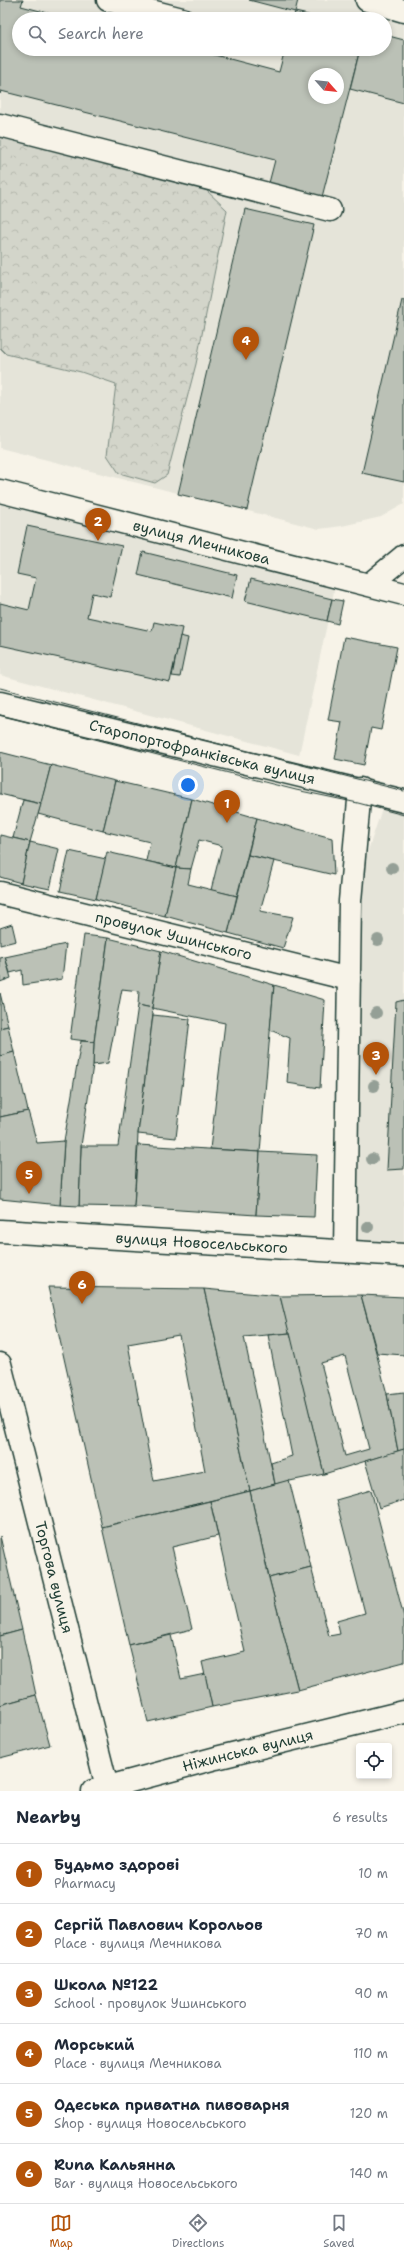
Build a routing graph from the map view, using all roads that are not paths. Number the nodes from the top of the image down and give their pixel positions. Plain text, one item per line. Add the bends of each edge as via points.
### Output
1 (108, 0) edge
2 (367, 0) edge
3 (404, 11) edge
4 (155, 12) edge
5 (0, 125) edge
6 (330, 210) dead end
7 (0, 491) edge
8 (404, 556) edge
9 (370, 584) junction
10 (404, 594) edge
11 (0, 703) edge
12 (360, 789) junction
13 (404, 801) edge
14 (0, 893) edge
15 (349, 979) junction
16 (0, 1231) edge
17 (345, 1250) junction
18 (404, 1254) edge
19 (0, 1364) edge
20 (404, 1712) edge
21 (102, 1790) edge

1 - 4 street
2 - 3 street
5 - 6 street
7 - 9 street, вулиця Мечникова
8 - 9 street
9 - 10 street, вулиця Мечникова
11 - 12 street, Старопортофранківська вулиця
12 - 13 street, Старопортофранківська вулиця
12 - 15 street via 350,901
14 - 15 street, провулок Ушинського
15 - 17 street
16 - 17 street, вулиця Новосельського
17 - 18 street, вулиця Новосельського
19 - 21 street, Торгова вулиця
20 - 21 street, Ніжинська вулиця via 216,1758

